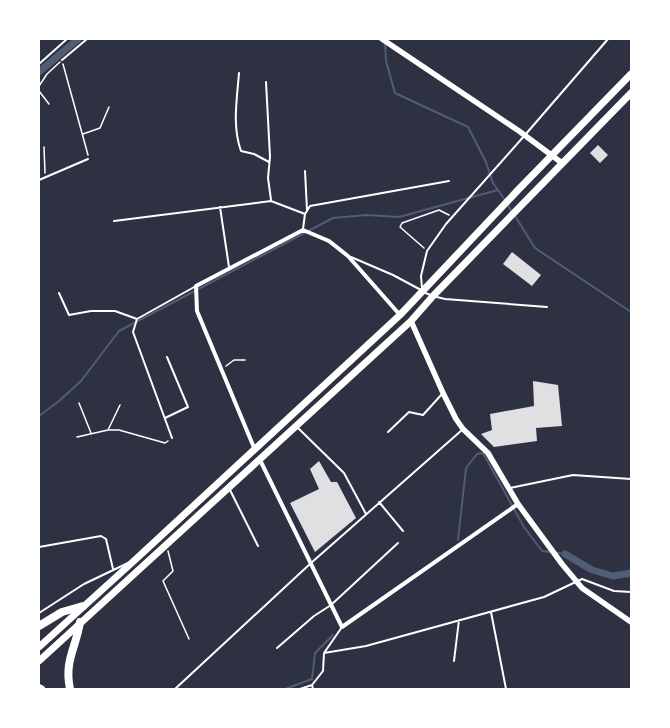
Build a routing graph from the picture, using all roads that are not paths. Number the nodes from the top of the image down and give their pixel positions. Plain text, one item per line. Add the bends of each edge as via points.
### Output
1 (67, 39) edge
2 (87, 39) edge
3 (382, 39) edge
4 (608, 39) edge
5 (62, 60) road end
6 (39, 64) edge
7 (239, 73) dead end
8 (631, 74) edge
9 (266, 82) dead end
10 (631, 93) edge
11 (525, 135) junction
12 (553, 155) junction
13 (88, 159) road end
14 (270, 162) junction
15 (562, 163) junction
16 (305, 171) dead end
17 (39, 180) edge
18 (449, 181) dead end
19 (271, 201) junction
20 (220, 207) junction
21 (308, 211) junction
22 (306, 214) junction
23 (114, 221) dead end
24 (303, 230) junction
25 (348, 256) junction
26 (230, 268) junction
27 (196, 286) junction
28 (422, 291) junction
29 (59, 293) dead end
30 (433, 296) junction
31 (547, 307) dead end
32 (400, 315) junction
33 (137, 319) junction
34 (411, 321) junction
35 (167, 357) dead end
36 (443, 393) junction
37 (165, 418) junction
38 (296, 426) junction
39 (463, 429) junction
40 (388, 432) dead end
41 (172, 438) road end
42 (255, 450) junction
43 (260, 460) junction
44 (631, 479) edge
45 (230, 488) junction
46 (509, 488) junction
47 (379, 502) junction
48 (516, 505) junction
49 (366, 514) junction
50 (403, 531) dead end
51 (398, 543) dead end
52 (258, 546) dead end
53 (39, 547) edge
54 (136, 559) junction
55 (310, 563) junction
56 (114, 569) junction
57 (577, 582) junction
58 (631, 592) edge
59 (331, 605) junction
60 (83, 606) junction
61 (491, 612) junction
62 (39, 613) edge
63 (459, 620) junction
64 (80, 622) junction
65 (631, 622) edge
66 (39, 626) edge
67 (342, 627) junction
68 (39, 647) edge
69 (277, 648) dead end
70 (324, 653) junction
71 (39, 661) edge
72 (454, 661) dead end
73 (312, 685) junction
74 (70, 689) edge
75 (175, 689) edge
76 (300, 689) edge
77 (313, 689) edge
78 (506, 689) edge

1 - 6 lane
2 - 5 lane
3 - 11 street
4 - 11 lane
7 - 14 lane via 236,122 241,151
8 - 12 main road
9 - 14 lane
10 - 15 main road
11 - 12 street
11 - 28 lane via 446,224 427,251 421,276
12 - 15 street
12 - 28 main road
13 - 17 lane
14 - 19 lane via 268,178
15 - 30 main road
16 - 21 lane
18 - 21 lane via 310,206
19 - 20 lane
19 - 22 lane
20 - 23 lane
20 - 26 lane
21 - 22 lane
22 - 24 lane
24 - 25 street via 330,241
24 - 26 street
25 - 28 lane via 393,275
25 - 32 street
26 - 27 street
27 - 33 lane
27 - 42 street via 197,311
28 - 30 lane
28 - 32 main road
29 - 33 lane via 69,315 91,311 114,311
30 - 31 lane
30 - 34 main road
32 - 34 main road
32 - 42 main road
33 - 37 lane via 133,332
34 - 36 street
34 - 38 main road
35 - 37 lane via 188,407
36 - 39 street
36 - 40 lane via 423,415 409,412
37 - 41 lane
38 - 43 main road
38 - 49 lane via 344,473
39 - 46 street via 488,454
39 - 47 lane
42 - 54 main road
43 - 45 main road
43 - 55 street
44 - 46 lane via 573,475
45 - 52 lane
45 - 64 main road
46 - 48 street
47 - 49 lane
47 - 50 lane
48 - 57 street
48 - 67 street
49 - 55 lane
51 - 59 lane
53 - 56 lane via 101,536 106,539
54 - 56 lane
54 - 60 main road
55 - 59 street
55 - 75 lane
56 - 62 lane via 84,584
57 - 58 lane via 582,579 614,590
57 - 61 lane via 544,598
57 - 65 street
59 - 67 street
59 - 69 lane
60 - 66 highway via 62,612
60 - 68 main road
61 - 63 lane
61 - 78 lane
63 - 70 lane via 366,646
63 - 72 lane
64 - 71 main road
64 - 74 highway via 69,663
67 - 70 lane
70 - 73 lane via 323,671
73 - 76 lane
73 - 77 lane

